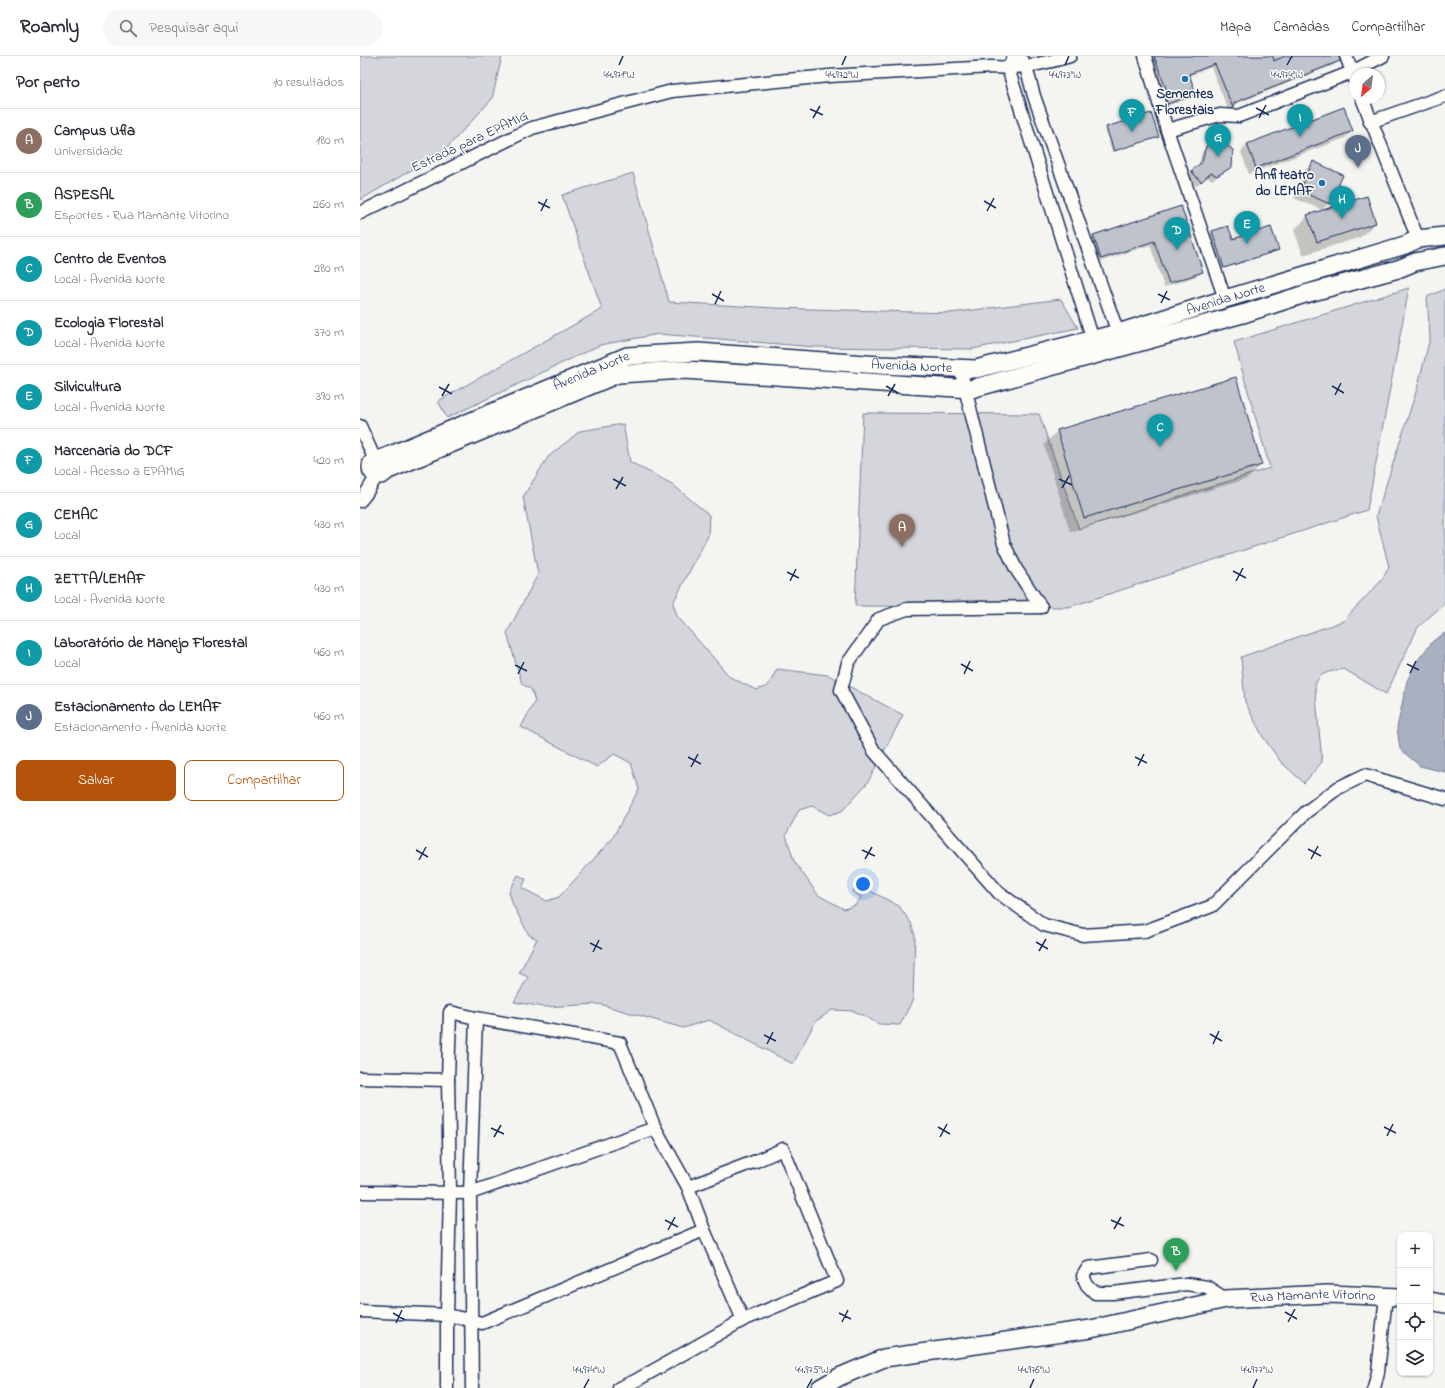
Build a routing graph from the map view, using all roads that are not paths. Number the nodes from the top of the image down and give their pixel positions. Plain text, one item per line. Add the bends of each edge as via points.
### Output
1 (1014, 56) edge
2 (1070, 56) edge
3 (1145, 56) edge
4 (1346, 56) edge
5 (1383, 56) edge
6 (1023, 61) edge
7 (1008, 68) junction
8 (1351, 68) edge
9 (1366, 68) edge
10 (1349, 78) edge
11 (1445, 96) edge
12 (1364, 104) edge
13 (1370, 122) junction
14 (1167, 130) junction
15 (1074, 207) junction
16 (360, 213) edge
17 (1054, 214) junction
18 (1424, 240) edge
19 (1440, 256) edge
20 (1415, 262) junction
21 (1225, 299) junction
22 (1118, 333) junction
23 (1093, 340) junction
24 (960, 368) junction
25 (965, 388) junction
26 (360, 426) edge
27 (380, 466) junction
28 (360, 501) edge
29 (1445, 799) edge
30 (476, 1018) junction
31 (360, 1078) edge
32 (448, 1080) junction
33 (655, 1128) junction
34 (688, 1187) junction
35 (360, 1192) edge
36 (450, 1192) junction
37 (470, 1193) junction
38 (704, 1230) junction
39 (1151, 1260) dead end
40 (1393, 1296) edge
41 (1226, 1299) junction
42 (1433, 1302) edge
43 (1445, 1304) edge
44 (360, 1311) edge
45 (447, 1315) junction
46 (470, 1320) junction
47 (743, 1320) junction
48 (447, 1388) edge
49 (472, 1388) edge
50 (619, 1388) edge
51 (820, 1388) edge
52 (1374, 1388) edge

1 - 7 street
2 - 6 street, Estrada para EPAMIG via 1054,61
3 - 14 street
4 - 8 street
5 - 9 street
6 - 7 street, Estrada para EPAMIG
6 - 15 street
7 - 16 street, Estrada para EPAMIG via 829,76 672,91 532,128
7 - 17 street
10 - 14 street via 1240,116 1220,115
11 - 13 street
12 - 13 street
13 - 18 street
14 - 21 street
15 - 17 street
15 - 22 street
17 - 23 street
18 - 19 street via 1436,247
18 - 20 street via 1407,255
18 - 21 street, Avenida Norte
19 - 20 street, Avenida Norte
20 - 25 street, Avenida Norte via 1246,313 971,389
21 - 22 street, Avenida Norte
22 - 23 street, Avenida Norte
23 - 24 street, Avenida Norte via 976,369
24 - 25 street
24 - 27 street, Avenida Norte via 698,352 627,356
25 - 27 street, Avenida Norte via 684,370 618,374
25 - 29 street via 1004,544 1016,569 1041,607 907,609 879,619 848,664 841,690 874,751 999,893 1044,925 1083,935 1145,931 1212,906 1306,812 1338,788 1365,775
26 - 27 street
27 - 28 street
30 - 32 street via 450,1012
30 - 33 street via 620,1043
30 - 37 street
31 - 32 street
32 - 36 street
33 - 34 street
33 - 37 street
34 - 38 street
34 - 47 street via 783,1149 786,1156 837,1281
35 - 36 street
36 - 37 street
36 - 45 street
37 - 46 street
38 - 46 street via 482,1323
38 - 47 street
39 - 41 street via 1088,1268 1083,1276 1087,1285 1096,1293 1186,1284 1207,1287
40 - 41 street, Rua Mamante Vitorino via 1328,1294
40 - 52 street
41 - 51 street, Rua Mamante Vitorino via 1091,1329 884,1358
42 - 43 street
44 - 45 street
45 - 46 street
45 - 48 street
46 - 49 street
47 - 50 street

